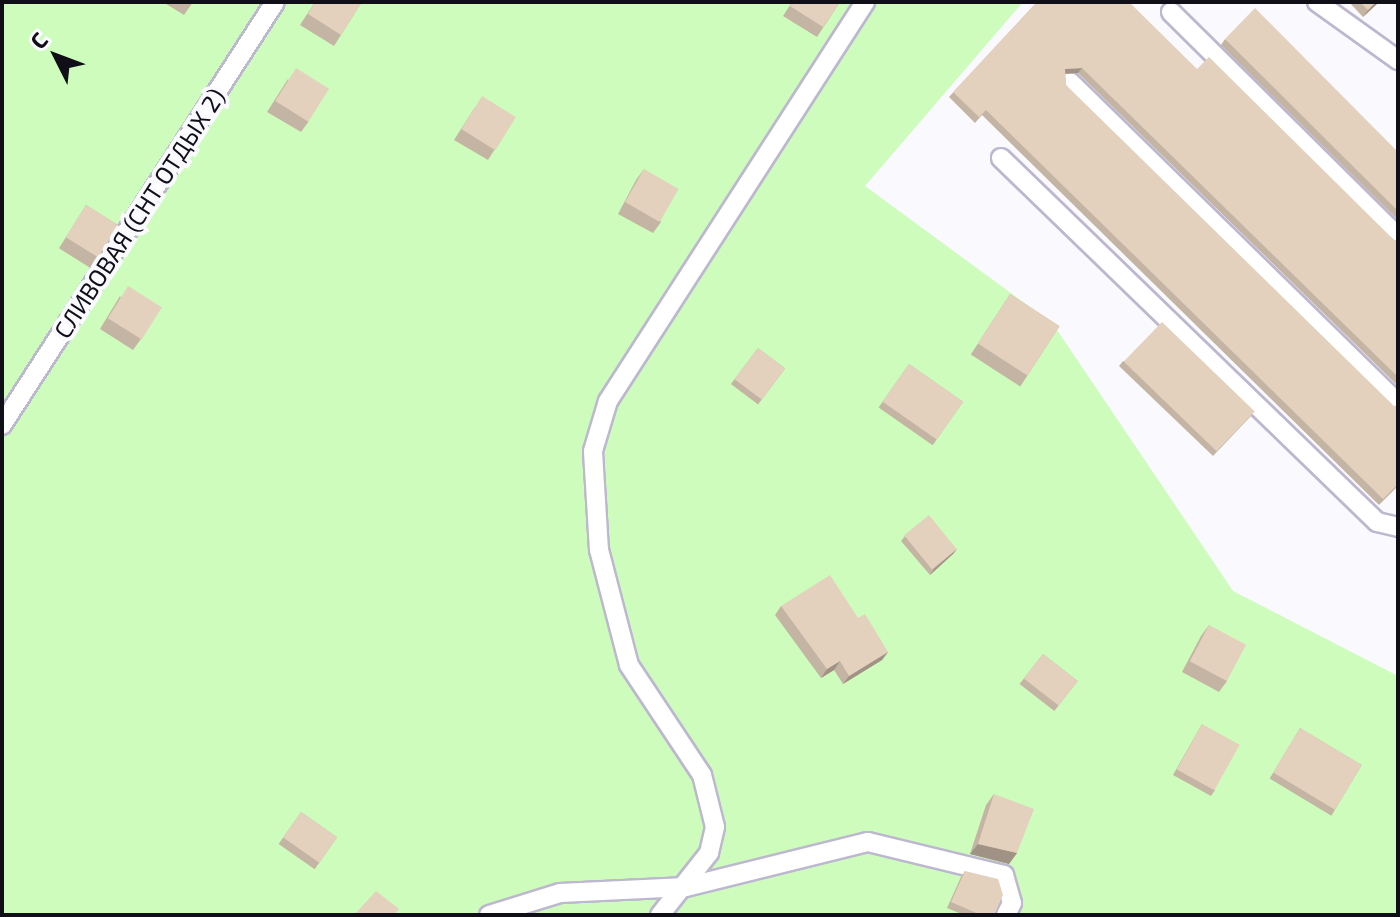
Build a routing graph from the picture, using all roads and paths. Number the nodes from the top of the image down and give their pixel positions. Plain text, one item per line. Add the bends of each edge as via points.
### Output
1 (275, 2) edge
2 (865, 2) edge
3 (1317, 2) edge
4 (1171, 12) dead end
5 (1398, 60) edge
6 (1070, 82) dead end
7 (1001, 158) dead end
8 (1398, 237) edge
9 (1398, 403) edge
10 (2, 425) edge
11 (1398, 527) edge
12 (686, 887) junction
13 (489, 915) edge
14 (660, 915) edge
15 (1006, 915) edge

1 - 10 lane, СЛИВОВАЯ (СНТ ОТДЫХ 2)
2 - 12 lane via 608,401 593,451 599,550 629,665 702,775 715,827 709,853
3 - 5 lane
4 - 8 lane
6 - 9 lane
7 - 11 lane via 1377,522
12 - 13 lane via 560,893
12 - 14 lane
12 - 15 lane via 868,842 1004,875 1012,903

